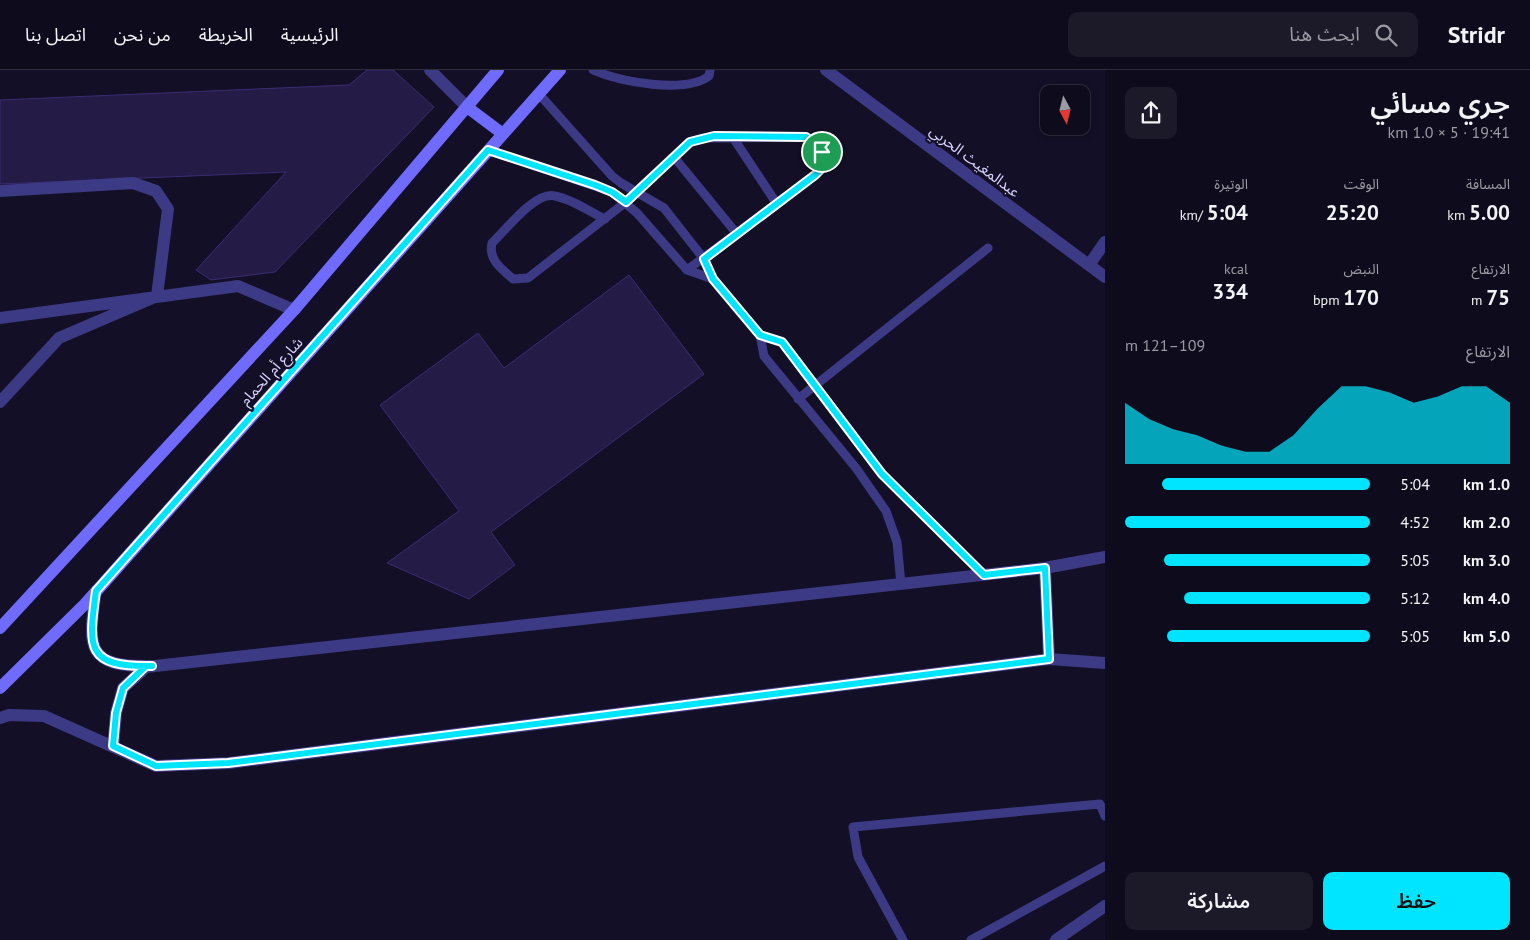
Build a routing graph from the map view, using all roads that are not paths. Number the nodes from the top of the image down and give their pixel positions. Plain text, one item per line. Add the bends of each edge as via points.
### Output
1 (430, 70) edge
2 (498, 70) edge
3 (560, 70) edge
4 (593, 70) edge
5 (710, 70) edge
6 (826, 70) edge
7 (539, 94) junction
8 (467, 107) junction
9 (503, 134) junction
10 (732, 136) junction
11 (488, 150) junction
12 (674, 157) junction
13 (0, 191) edge
14 (637, 192) junction
15 (626, 202) junction
16 (777, 204) junction
17 (605, 219) junction
18 (736, 234) junction
19 (1105, 242) edge
20 (988, 248) dead end
21 (704, 259) junction
22 (1089, 265) junction
23 (687, 270) junction
24 (1105, 277) edge
25 (713, 279) junction
26 (157, 296) junction
27 (294, 310) junction
28 (0, 318) edge
29 (760, 335) junction
30 (816, 385) junction
31 (798, 399) junction
32 (0, 402) edge
33 (1105, 558) edge
34 (1045, 568) junction
35 (984, 575) junction
36 (902, 584) junction
37 (96, 591) junction
38 (0, 628) edge
39 (1049, 659) junction
40 (1105, 663) edge
41 (152, 666) junction
42 (0, 688) edge
43 (0, 718) edge
44 (113, 746) junction
45 (1105, 816) edge
46 (1105, 866) edge
47 (1105, 906) edge
48 (1105, 914) edge
49 (903, 940) edge
50 (971, 940) edge
51 (1056, 940) edge
52 (1061, 940) edge

1 - 8 street
2 - 8 main road, شارع أم الحمام
3 - 7 main road, شارع أم الحمام
4 - 5 lane via 629,82 690,85 710,76
6 - 22 street, عبدالمغيث الحربي
7 - 9 main road, شارع أم الحمام
7 - 14 lane via 612,176
8 - 9 main road
8 - 27 main road, شارع أم الحمام
9 - 11 main road, شارع أم الحمام
10 - 12 lane via 714,136 690,142
10 - 16 lane
10 - 16 lane via 806,137 815,142 822,152 826,164
11 - 15 lane via 595,185
11 - 37 main road, شارع أم الحمام
12 - 14 lane
12 - 18 lane
13 - 26 street via 133,183 156,191 168,209
14 - 15 lane
14 - 21 lane via 664,208
15 - 17 lane
15 - 23 lane
16 - 18 lane
17 - 17 lane via 556,196 545,195 492,243 492,256 513,279 528,278
18 - 21 lane
19 - 22 street
20 - 30 lane
21 - 23 lane
21 - 25 lane
22 - 24 street, عبدالمغيث الحربي
23 - 25 lane
25 - 29 lane
26 - 27 street via 238,286
26 - 28 street
26 - 32 street via 59,338
27 - 38 main road, شارع أم الحمام
29 - 30 lane via 782,342
29 - 31 lane via 764,356
30 - 31 lane
30 - 35 lane via 882,474
31 - 36 lane via 856,468 886,511 897,542
33 - 34 street
34 - 35 street
34 - 39 street
35 - 36 street
36 - 41 street
37 - 41 street via 91,629 94,649 107,662 123,666
37 - 42 main road, شارع أم الحمام
39 - 40 street
39 - 44 street via 228,763 156,766
41 - 44 street via 146,666 123,688 116,713
43 - 44 street via 9,715 44,716
45 - 49 lane via 1100,804 853,827 858,858
46 - 50 lane
47 - 51 street
48 - 52 street

